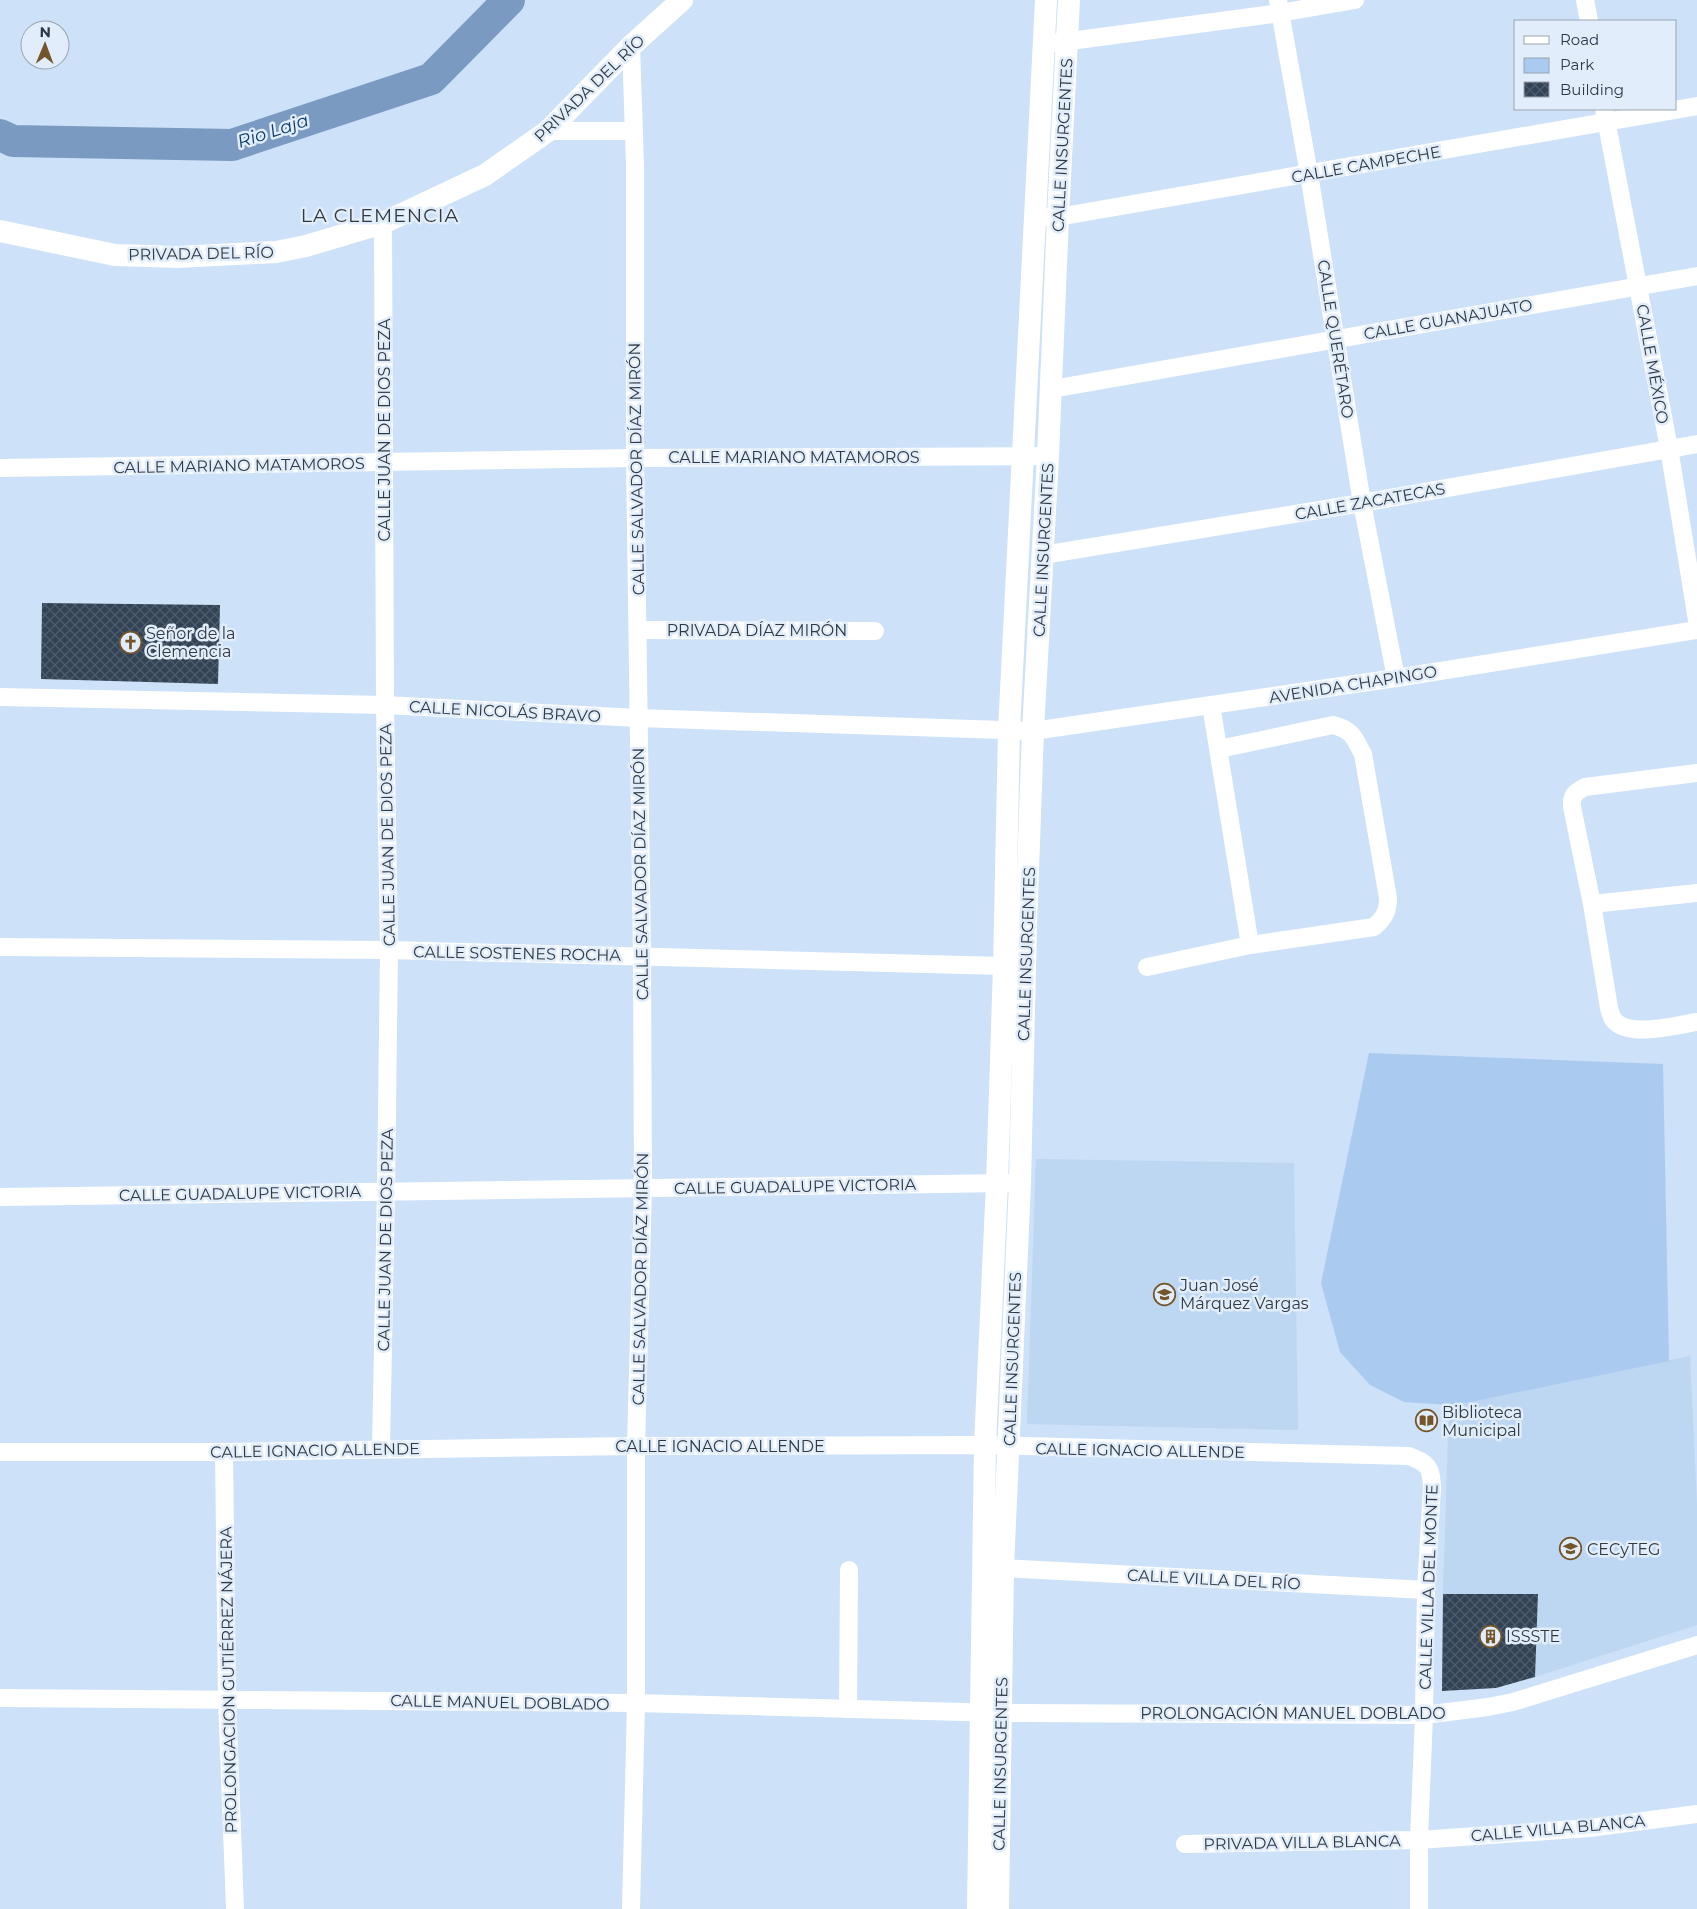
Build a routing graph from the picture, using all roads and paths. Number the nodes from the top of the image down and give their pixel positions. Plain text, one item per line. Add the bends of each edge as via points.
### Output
1 (682, 0) edge
2 (1046, 0) edge
3 (1069, 0) edge
4 (1355, 0) edge
5 (1585, 0) edge
6 (1279, 7) edge
7 (1589, 20) edge
8 (1067, 42) junction
9 (1044, 44) junction
10 (631, 46) junction
11 (1697, 106) edge
12 (1677, 108) edge
13 (1656, 110) edge
14 (1605, 115) edge
15 (633, 131) junction
16 (548, 132) junction
17 (1309, 174) junction
18 (1035, 217) junction
19 (1058, 217) junction
20 (383, 222) junction
21 (0, 231) edge
22 (1697, 276) edge
23 (1639, 286) junction
24 (1336, 339) junction
25 (1052, 389) junction
26 (1697, 444) edge
27 (1669, 448) junction
28 (1024, 455) junction
29 (1048, 456) junction
30 (635, 458) junction
31 (384, 463) junction
32 (0, 468) edge
33 (1362, 503) junction
34 (1043, 555) junction
35 (1697, 620) edge
36 (638, 630) junction
37 (1697, 630) edge
38 (875, 631) dead end
39 (1396, 678) junction
40 (0, 697) edge
41 (385, 705) junction
42 (1212, 705) junction
43 (638, 718) junction
44 (1009, 730) junction
45 (1033, 731) junction
46 (1219, 749) junction
47 (1697, 773) edge
48 (1697, 894) edge
49 (1592, 904) junction
50 (1250, 945) junction
51 (0, 947) edge
52 (389, 950) junction
53 (642, 956) junction
54 (1004, 966) junction
55 (1147, 967) dead end
56 (1697, 1022) edge
57 (997, 1183) junction
58 (1020, 1183) junction
59 (643, 1188) junction
60 (386, 1191) junction
61 (0, 1197) edge
62 (985, 1445) junction
63 (636, 1446) junction
64 (1008, 1446) junction
65 (381, 1448) junction
66 (0, 1452) edge
67 (224, 1452) junction
68 (1431, 1474) joint
69 (1003, 1568) junction
70 (849, 1570) dead end
71 (1426, 1590) junction
72 (1697, 1645) edge
73 (0, 1698) edge
74 (227, 1699) junction
75 (636, 1703) junction
76 (848, 1709) junction
77 (991, 1713) junction
78 (1424, 1715) junction
79 (1697, 1814) edge
80 (1419, 1840) junction
81 (1185, 1844) dead end
82 (235, 1909) edge
83 (631, 1909) edge
84 (978, 1909) edge
85 (998, 1909) edge
86 (1419, 1909) edge

1 - 10 main road, PRIVADA DEL RÍO
2 - 9 main road, CALLE INSURGENTES
3 - 8 main road, CALLE INSURGENTES
4 - 6 street
5 - 7 street
6 - 8 street
6 - 17 street, CALLE QUERÉTARO
8 - 9 street
8 - 19 main road, CALLE INSURGENTES
9 - 18 main road, CALLE INSURGENTES
10 - 15 street, CALLE SALVADOR DÍAZ MIRÓN
10 - 16 main road, PRIVADA DEL RÍO
11 - 12 street, CALLE CAMPECHE
13 - 14 street, CALLE CAMPECHE
14 - 17 street, CALLE CAMPECHE
14 - 23 street, CALLE MÉXICO
15 - 16 street
15 - 30 street, CALLE SALVADOR DÍAZ MIRÓN
16 - 20 main road, PRIVADA DEL RÍO via 485,175
17 - 19 street, CALLE CAMPECHE
17 - 24 street, CALLE QUERÉTARO
18 - 19 street, CALLE CAMPECHE
18 - 28 main road, CALLE INSURGENTES
19 - 25 main road, CALLE INSURGENTES
20 - 21 main road, PRIVADA DEL RÍO via 276,252 177,257 115,255
20 - 31 street, CALLE JUAN DE DIOS PEZA
22 - 23 street, CALLE GUANAJUATO
23 - 24 street, CALLE GUANAJUATO
23 - 27 street, CALLE MÉXICO
24 - 25 street, CALLE GUANAJUATO
24 - 33 street, CALLE QUERÉTARO
25 - 29 main road, CALLE INSURGENTES
26 - 27 street, CALLE ZACATECAS
27 - 33 street, CALLE ZACATECAS
27 - 35 street, CALLE MÉXICO
28 - 29 street, CALLE MARIANO MATAMOROS
28 - 30 street, CALLE MARIANO MATAMOROS
28 - 44 main road, CALLE INSURGENTES
29 - 34 main road, CALLE INSURGENTES
30 - 31 street, CALLE MARIANO MATAMOROS
30 - 36 street, CALLE SALVADOR DÍAZ MIRÓN
31 - 32 street, CALLE MARIANO MATAMOROS
31 - 41 street, CALLE JUAN DE DIOS PEZA
33 - 34 street, CALLE ZACATECAS
33 - 39 street, CALLE QUERÉTARO
34 - 45 main road, CALLE INSURGENTES
36 - 38 street, PRIVADA DÍAZ MIRÓN
36 - 43 street, CALLE SALVADOR DÍAZ MIRÓN
37 - 39 street, AVENIDA CHAPINGO
39 - 42 street, AVENIDA CHAPINGO
40 - 41 street, CALLE NICOLÁS BRAVO
41 - 43 street, CALLE NICOLÁS BRAVO
41 - 52 street, CALLE JUAN DE DIOS PEZA
42 - 45 street, AVENIDA CHAPINGO
42 - 46 street
43 - 44 street, CALLE NICOLÁS BRAVO
43 - 53 street, CALLE SALVADOR DÍAZ MIRÓN
44 - 45 street, AVENIDA CHAPINGO
44 - 54 main road, CALLE INSURGENTES
45 - 58 main road, CALLE INSURGENTES
46 - 50 street
46 - 50 street via 1333,725 1346,728 1364,754 1388,898 1388,910 1374,927
47 - 49 street via 1585,787 1576,792 1572,808
48 - 49 street
49 - 56 street via 1613,1019 1620,1026 1634,1030
50 - 55 street
51 - 52 street, CALLE SOSTENES ROCHA
52 - 53 street, CALLE SOSTENES ROCHA
52 - 60 street, CALLE JUAN DE DIOS PEZA
53 - 54 street, CALLE SOSTENES ROCHA
53 - 59 street, CALLE SALVADOR DÍAZ MIRÓN
54 - 57 main road, CALLE INSURGENTES
57 - 58 street, CALLE GUADALUPE VICTORIA
57 - 59 street, CALLE GUADALUPE VICTORIA
57 - 62 main road, CALLE INSURGENTES
58 - 64 main road, CALLE INSURGENTES
59 - 60 street, CALLE GUADALUPE VICTORIA
59 - 63 street, CALLE SALVADOR DÍAZ MIRÓN
60 - 61 street, CALLE GUADALUPE VICTORIA
60 - 65 street, CALLE JUAN DE DIOS PEZA
62 - 63 street, CALLE IGNACIO ALLENDE
62 - 64 street, CALLE IGNACIO ALLENDE
62 - 77 main road, CALLE INSURGENTES
63 - 65 street, CALLE IGNACIO ALLENDE
63 - 75 street, CALLE SALVADOR DÍAZ MIRÓN
64 - 68 street, CALLE IGNACIO ALLENDE via 1410,1456 1423,1462
64 - 69 main road, CALLE INSURGENTES
65 - 67 street, CALLE IGNACIO ALLENDE
66 - 67 street, CALLE IGNACIO ALLENDE
67 - 74 street, PROLONGACION GUTIÉRREZ NÁJERA
68 - 71 street, CALLE VILLA DEL MONTE
69 - 71 street, CALLE VILLA DEL RÍO
69 - 77 main road, CALLE INSURGENTES
70 - 76 street
71 - 78 street, CALLE VILLA DEL MONTE
72 - 78 street, PROLONGACIÓN MANUEL DOBLADO via 1513,1702
73 - 74 street, CALLE MANUEL DOBLADO
74 - 75 street, CALLE MANUEL DOBLADO
74 - 82 street, PROLONGACION GUTIÉRREZ NÁJERA
75 - 76 street, CALLE MANUEL DOBLADO
75 - 83 street, CALLE SALVADOR DÍAZ MIRÓN
76 - 77 street, CALLE MANUEL DOBLADO
77 - 78 street, PROLONGACIÓN MANUEL DOBLADO
77 - 84 main road, CALLE INSURGENTES
77 - 85 main road, CALLE INSURGENTES
78 - 80 street, CALLE VILLA DEL MONTE
79 - 80 street, CALLE VILLA BLANCA via 1590,1828
80 - 81 street, PRIVADA VILLA BLANCA
80 - 86 street, CALLE VILLA DEL MONTE

